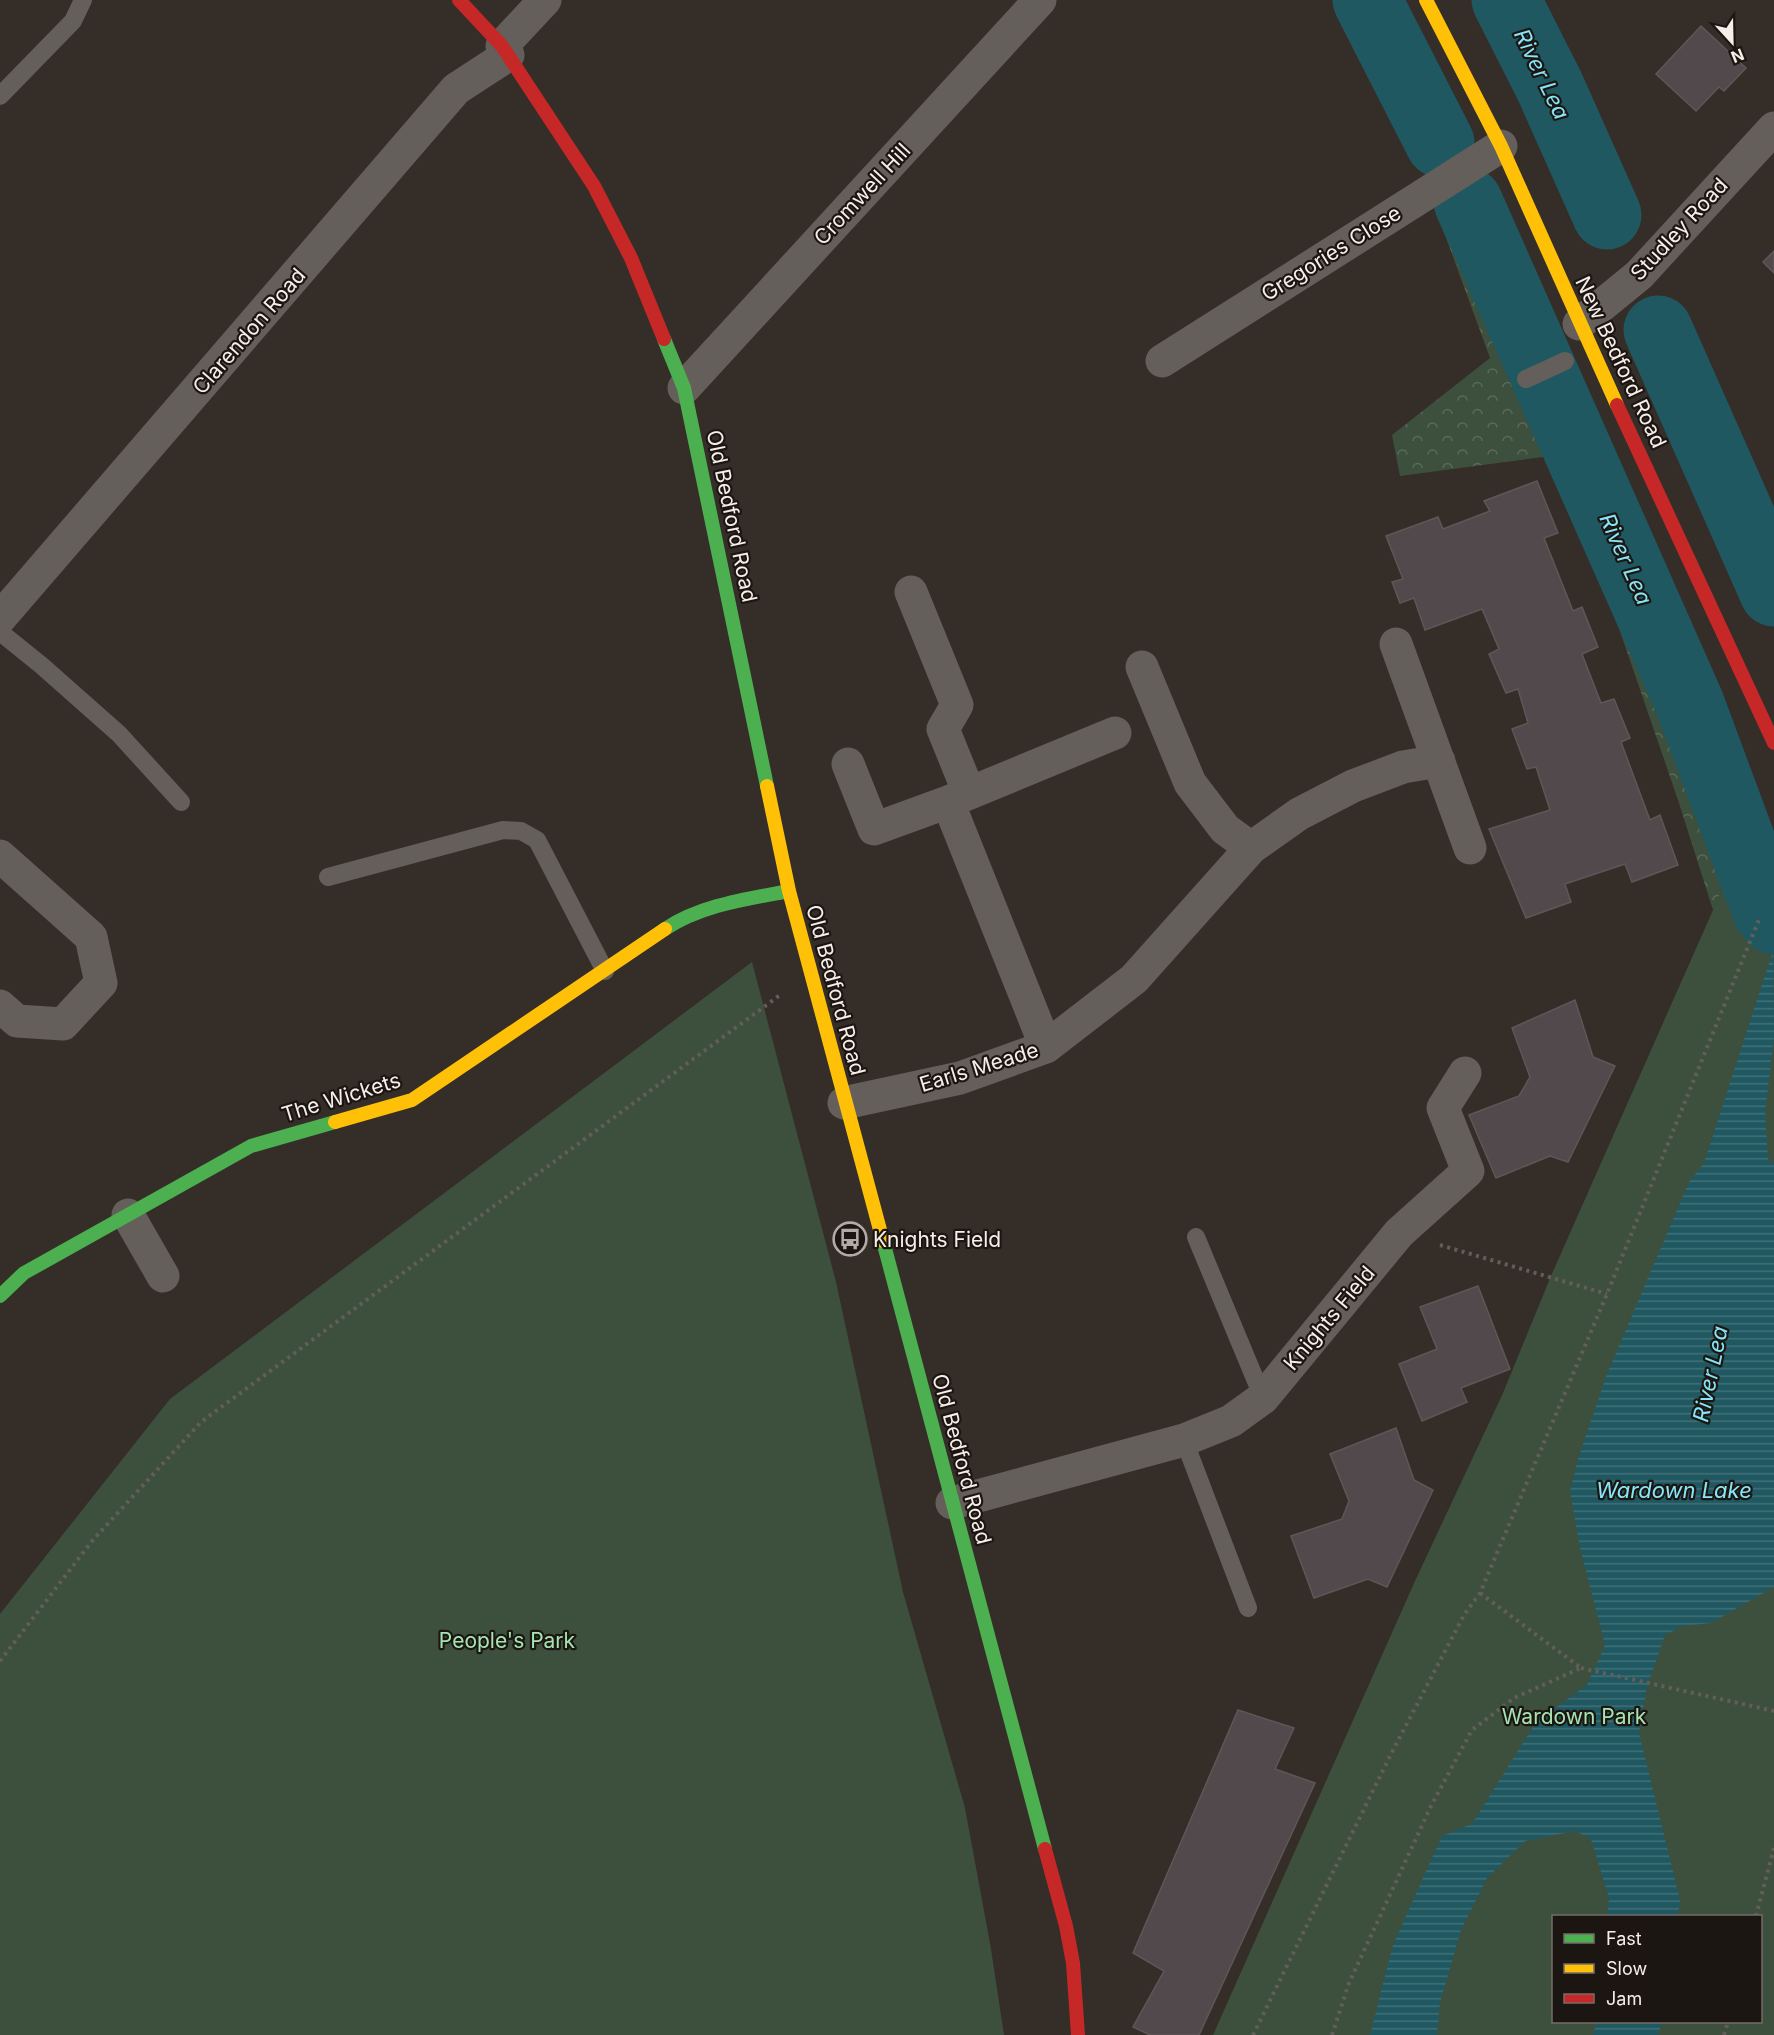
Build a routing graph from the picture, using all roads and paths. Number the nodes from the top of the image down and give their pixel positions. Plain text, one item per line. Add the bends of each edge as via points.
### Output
1 (83, 0) edge
2 (459, 0) edge
3 (545, 0) edge
4 (1040, 0) edge
5 (1426, 0) edge
6 (505, 51) junction
7 (0, 96) edge
8 (1774, 128) edge
9 (1502, 146) junction
10 (1579, 324) junction
11 (1161, 361) dead end
12 (1564, 362) dead end
13 (1526, 379) dead end
14 (684, 388) junction
15 (912, 592) dead end
16 (0, 618) edge
17 (0, 632) edge
18 (1396, 644) dead end
19 (1142, 667) dead end
20 (1115, 733) dead end
21 (1774, 743) edge
22 (1439, 761) junction
23 (848, 764) dead end
24 (958, 797) junction
25 (181, 802) dead end
26 (1251, 848) junction
27 (1470, 848) dead end
28 (0, 856) edge
29 (328, 877) dead end
30 (789, 891) junction
31 (1760, 917) dead end
32 (605, 971) junction
33 (810, 973) junction
34 (0, 1006) edge
35 (1046, 1047) junction
36 (1465, 1073) dead end
37 (844, 1103) junction
38 (128, 1215) junction
39 (1196, 1237) dead end
40 (1480, 1256) dead end
41 (164, 1276) dead end
42 (1607, 1294) junction
43 (0, 1296) edge
44 (1263, 1398) junction
45 (1184, 1440) junction
46 (952, 1503) junction
47 (1480, 1593) junction
48 (1248, 1608) dead end
49 (0, 1661) edge
50 (1581, 1668) junction
51 (1774, 1711) edge
52 (1774, 1848) edge
53 (1757, 1915) edge
54 (1078, 2035) edge
55 (1253, 2035) edge
56 (1332, 2035) edge

1 - 7 lane via 73,21
2 - 6 main road, Old Bedford Road
3 - 6 street, Clarendon Road
4 - 14 street, Cromwell Hill
5 - 9 main road, New Bedford Road
6 - 14 main road, Old Bedford Road via 594,186 631,258
6 - 16 street, Clarendon Road via 456,89
8 - 10 street, Studley Road via 1639,275
9 - 10 main road, New Bedford Road
9 - 11 street, Gregories Close
10 - 21 main road, New Bedford Road
12 - 13 lane
14 - 30 main road, Old Bedford Road
15 - 24 street via 957,705 942,729
17 - 25 lane via 119,734
18 - 22 street
19 - 26 street via 1190,783 1225,830
20 - 24 street
22 - 26 street, Earls Meade via 1403,767 1353,786 1299,813
22 - 27 street
23 - 24 street via 874,829
24 - 35 street
26 - 35 street, Earls Meade via 1134,979
28 - 34 street via 91,937 101,983 63,1023 17,1021
29 - 32 lane via 503,830 521,831 537,840
30 - 32 main road, The Wickets via 725,904 677,921
30 - 33 main road, Old Bedford Road
31 - 42 path
32 - 38 main road, The Wickets via 411,1100 251,1146
33 - 37 main road, Old Bedford Road
33 - 49 path via 201,1422 92,1540
35 - 37 street, Earls Meade via 960,1078
36 - 44 street, Knights Field via 1443,1108 1468,1171 1399,1233
37 - 46 main road, Old Bedford Road
38 - 41 street
38 - 43 main road, The Wickets via 24,1274
39 - 44 lane
40 - 42 path
42 - 47 path
44 - 45 street, Knights Field via 1231,1421
45 - 46 street, Knights Field
45 - 48 lane
46 - 54 main road, Old Bedford Road via 1066,1926
47 - 50 path
47 - 55 path via 1464,1615 1391,1754
50 - 51 path
50 - 56 path via 1514,1698 1472,1730 1432,1803 1349,1983
52 - 53 path

